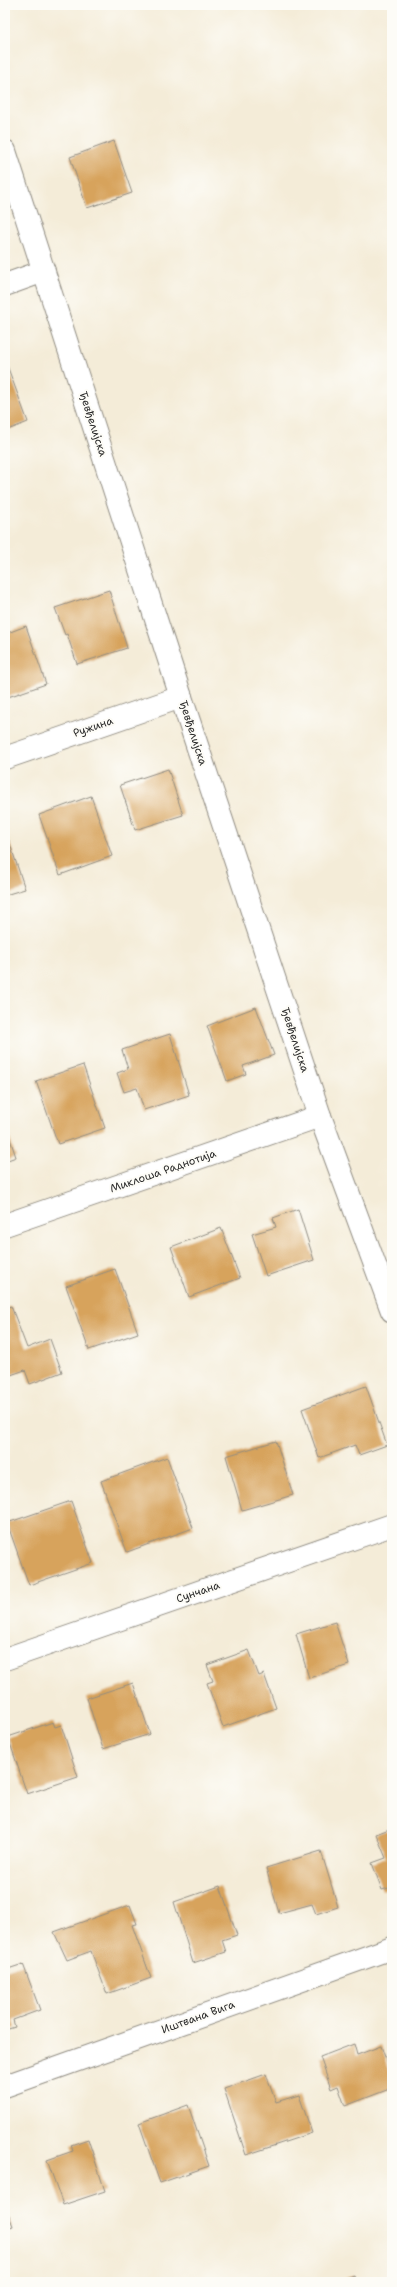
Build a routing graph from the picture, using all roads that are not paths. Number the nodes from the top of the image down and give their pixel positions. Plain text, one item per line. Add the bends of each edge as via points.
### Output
1 (5, 151) edge
2 (44, 272) junction
3 (5, 286) edge
4 (181, 697) junction
5 (5, 758) edge
6 (320, 1116) junction
7 (5, 1225) edge
8 (392, 1311) edge
9 (392, 1525) edge
10 (5, 1659) edge
11 (392, 1948) edge
12 (5, 2086) edge

1 - 2 street, Ђевђелијска
2 - 3 street
2 - 4 street, Ђевђелијска
4 - 5 street, Ружина
4 - 6 street, Ђевђелијска
6 - 7 street, Миклоша Раднотија
6 - 8 street, Ђевђелијска
9 - 10 street, Сунчана
11 - 12 street, Иштвана Вига

